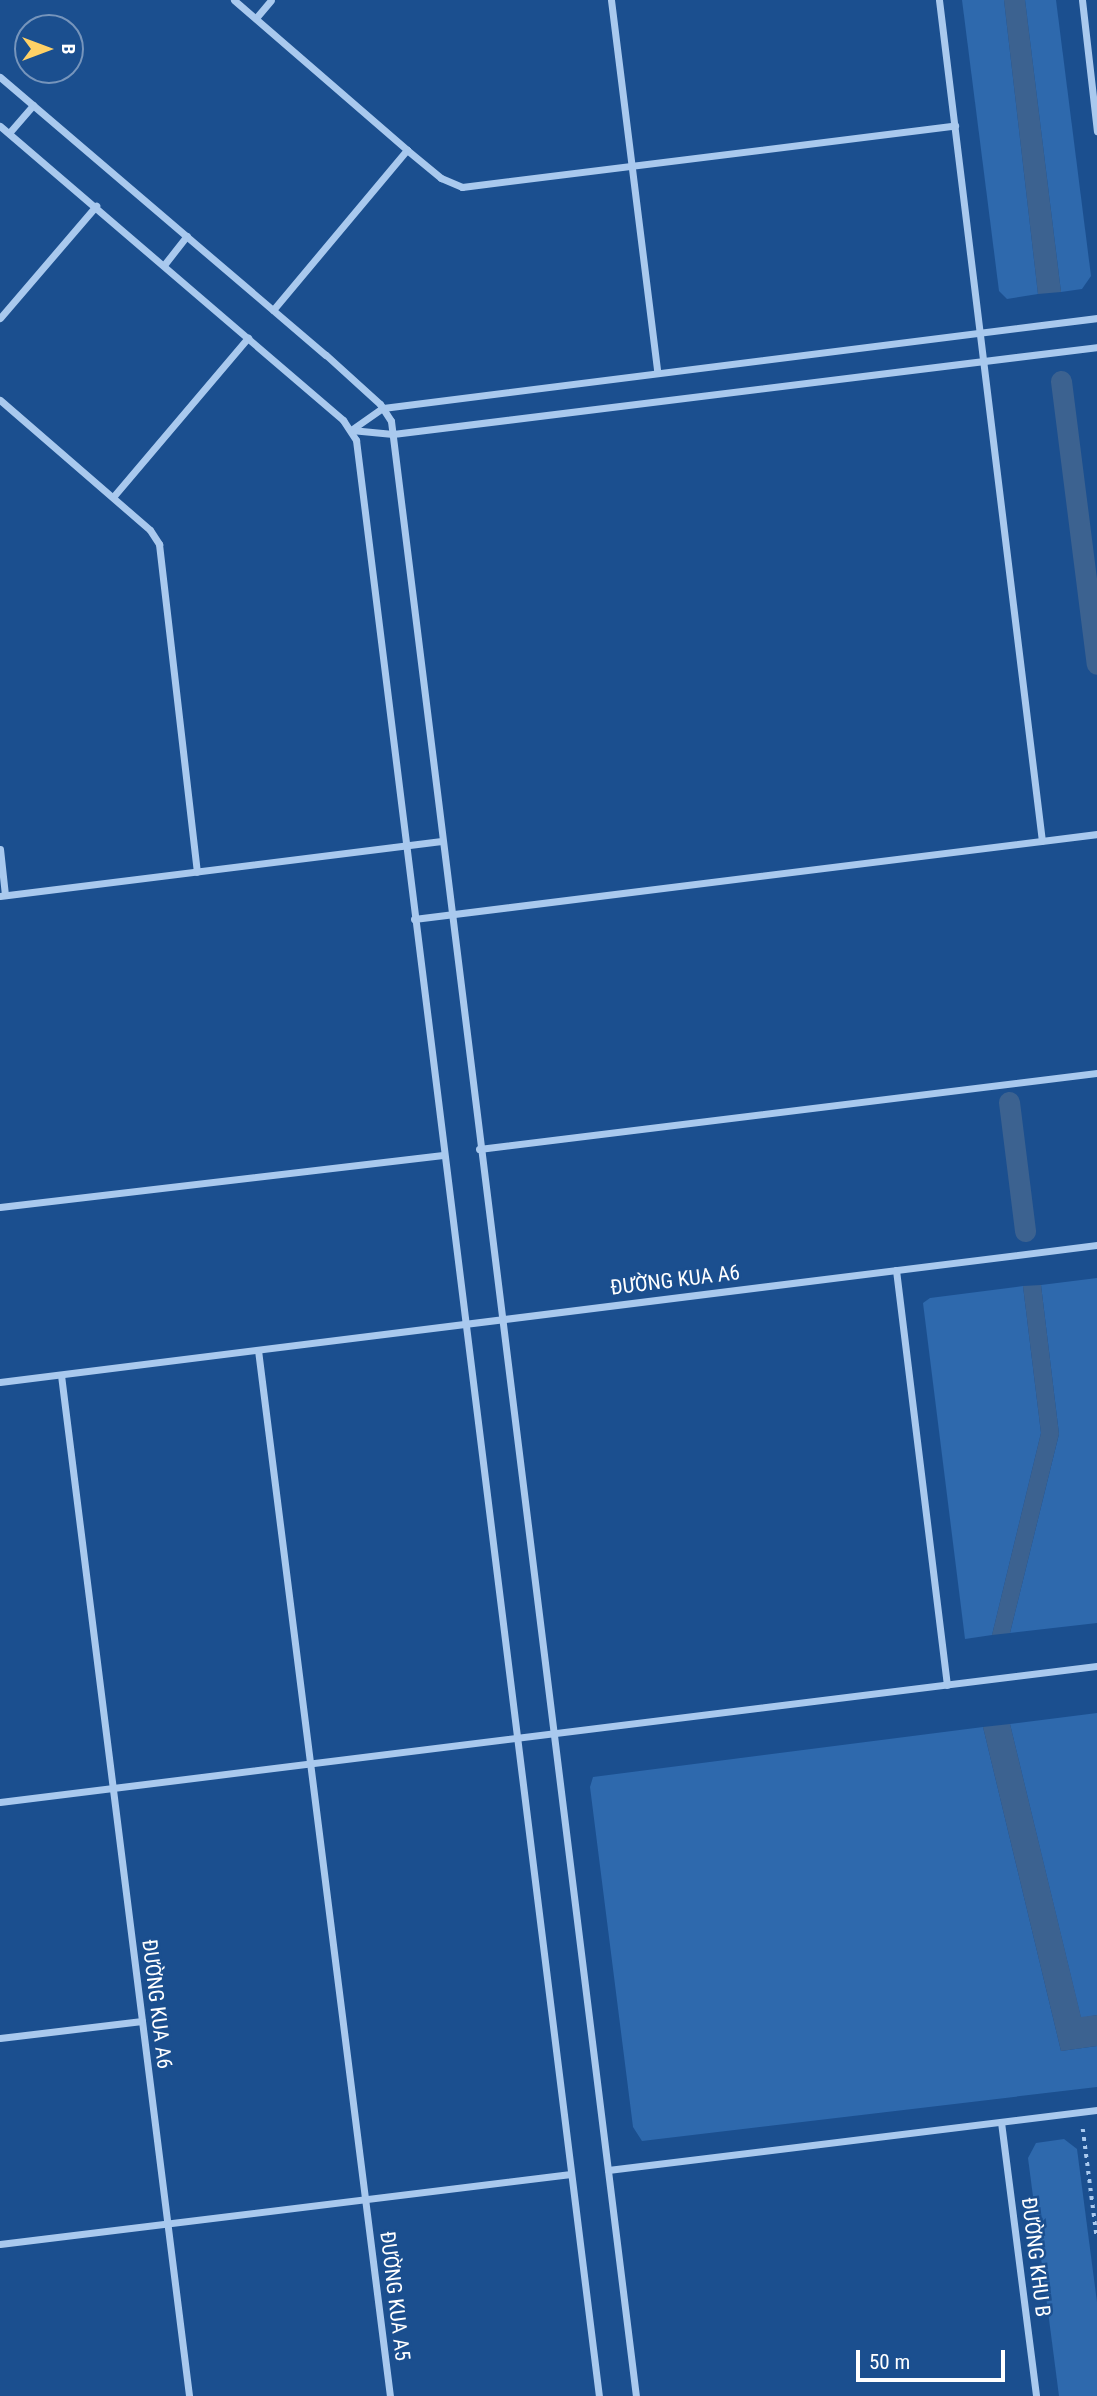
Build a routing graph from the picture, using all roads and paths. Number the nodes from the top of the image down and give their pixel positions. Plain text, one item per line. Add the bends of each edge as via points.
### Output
1 (234, 0) edge
2 (271, 0) edge
3 (611, 0) edge
4 (939, 0) edge
5 (1082, 0) edge
6 (256, 18) junction
7 (0, 77) edge
8 (33, 105) junction
9 (0, 126) edge
10 (955, 126) junction
11 (1097, 131) edge
12 (9, 133) junction
13 (407, 150) junction
14 (630, 167) junction
15 (96, 206) junction
16 (187, 236) junction
17 (164, 265) junction
18 (273, 310) junction
19 (1097, 317) edge
20 (0, 318) edge
21 (980, 332) junction
22 (248, 338) junction
23 (1097, 347) edge
24 (983, 360) junction
25 (657, 371) junction
26 (0, 400) edge
27 (383, 408) junction
28 (351, 430) junction
29 (393, 434) junction
30 (113, 497) junction
31 (1097, 834) edge
32 (442, 841) junction
33 (1042, 841) junction
34 (405, 846) junction
35 (0, 849) edge
36 (197, 872) junction
37 (3, 895) edge
38 (451, 914) junction
39 (414, 919) junction
40 (1097, 1073) edge
41 (479, 1149) junction
42 (443, 1155) junction
43 (0, 1207) edge
44 (1097, 1245) edge
45 (896, 1270) junction
46 (499, 1320) junction
47 (463, 1324) junction
48 (258, 1350) junction
49 (61, 1375) junction
50 (0, 1382) edge
51 (1097, 1666) edge
52 (947, 1685) junction
53 (551, 1735) junction
54 (517, 1739) junction
55 (311, 1766) junction
56 (113, 1788) junction
57 (0, 1802) edge
58 (142, 2021) junction
59 (0, 2038) edge
60 (1097, 2110) edge
61 (1001, 2122) junction
62 (1083, 2129) dead end
63 (608, 2169) junction
64 (571, 2174) junction
65 (366, 2200) junction
66 (167, 2224) junction
67 (1097, 2238) edge
68 (0, 2244) edge
69 (188, 2396) edge
70 (390, 2396) edge
71 (599, 2396) edge
72 (636, 2396) edge
73 (1036, 2396) edge

1 - 6 street
2 - 6 street
3 - 14 street
4 - 10 street
5 - 11 street
6 - 13 street
7 - 8 street
8 - 12 street
8 - 16 street
9 - 12 street
10 - 14 street
10 - 21 street
12 - 15 street
13 - 14 street via 441,178 462,187
13 - 18 street
14 - 25 street
15 - 17 street
15 - 20 street
16 - 17 street
16 - 18 street
17 - 22 street
18 - 27 street
19 - 21 street
21 - 24 street
21 - 25 street
22 - 28 street
22 - 30 street
23 - 24 street
24 - 29 street
24 - 33 street
25 - 27 street
26 - 30 street
27 - 28 street
27 - 29 street
28 - 29 street
28 - 34 street via 358,447
29 - 32 street
30 - 36 street via 150,530 161,551
31 - 33 street
32 - 34 street
32 - 38 street
33 - 38 street
34 - 36 street
34 - 39 street
35 - 37 street
36 - 37 street
38 - 39 street
38 - 41 street
39 - 42 street
40 - 41 street
41 - 46 street
42 - 43 street
42 - 47 street
44 - 45 street, ĐƯỜNG KUA A6
45 - 46 street, ĐƯỜNG KUA A6
45 - 52 street
46 - 47 street, ĐƯỜNG KUA A6
46 - 53 street
47 - 48 street, ĐƯỜNG KUA A6
47 - 54 street
48 - 49 street, ĐƯỜNG KUA A6
48 - 55 street
49 - 50 street, ĐƯỜNG KUA A6
49 - 56 street, ĐƯỜNG KUA A6
51 - 52 street
52 - 53 street
53 - 54 street
53 - 63 street
54 - 55 street
54 - 64 street
55 - 56 street
55 - 65 street
56 - 57 street
56 - 58 street, ĐƯỜNG KUA A6
58 - 59 street
58 - 66 street, ĐƯỜNG KUA A6
60 - 61 street
61 - 63 street
61 - 73 street, ĐƯỜNG KHU B
62 - 67 path
63 - 72 street
64 - 65 street
64 - 71 street
65 - 66 street
65 - 70 street, ĐƯỜNG KUA A5
66 - 68 street
66 - 69 street

